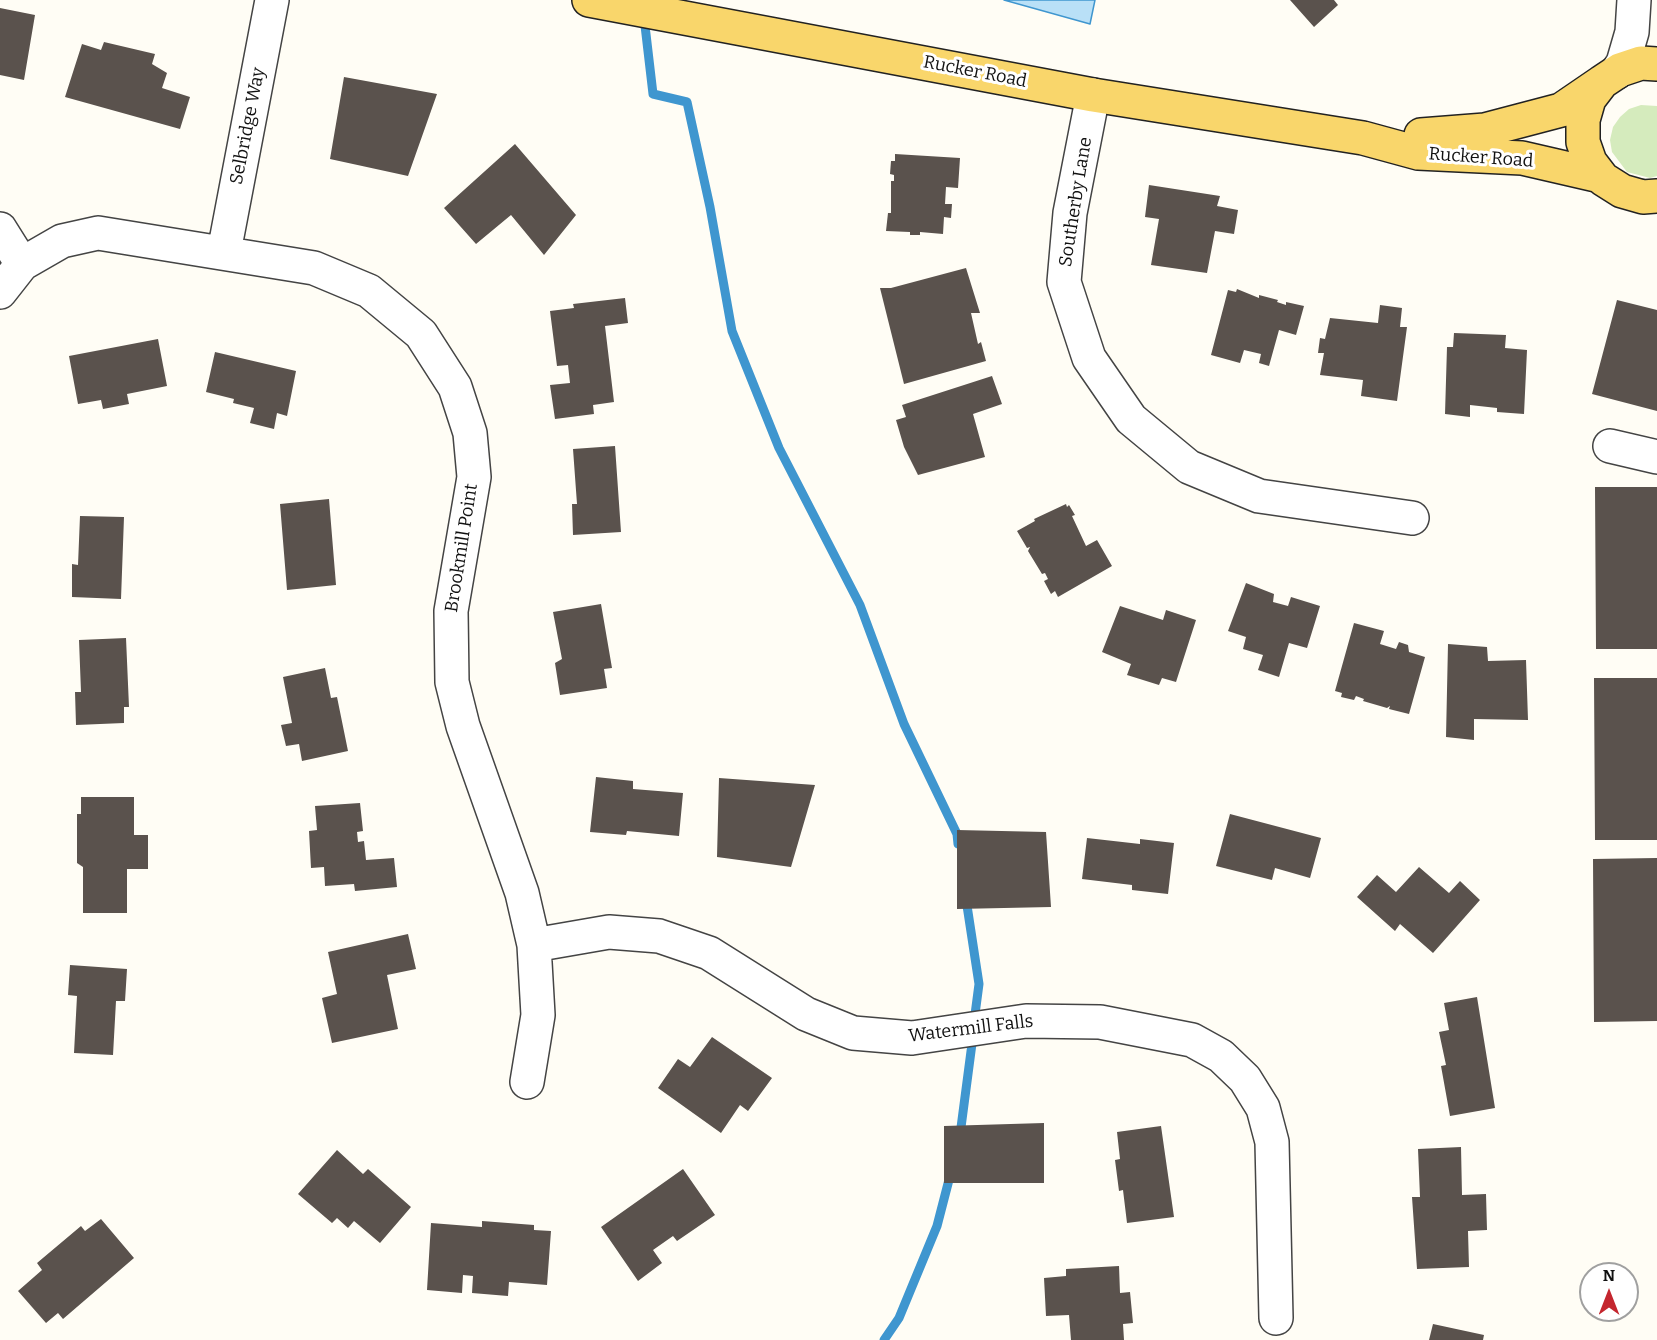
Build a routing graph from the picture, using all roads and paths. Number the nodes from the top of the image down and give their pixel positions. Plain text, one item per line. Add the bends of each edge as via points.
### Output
1 (273, 0) edge
2 (589, 0) edge
3 (1634, 0) edge
4 (1657, 64) edge
5 (1610, 77) junction
6 (1093, 95) junction
7 (1363, 138) junction
8 (1600, 176) junction
9 (1657, 196) edge
10 (0, 229) edge
11 (224, 252) junction
12 (22, 264) junction
13 (0, 292) edge
14 (1610, 446) dead end
15 (1657, 457) edge
16 (1412, 518) dead end
17 (534, 945) junction
18 (527, 1082) dead end
19 (1276, 1318) dead end

1 - 11 street, Selbridge Way
2 - 6 main road, Rucker Road
3 - 5 street via 1632,32 1623,63
4 - 5 main road, Rucker Road via 1641,63
5 - 7 main road, Rucker Road via 1561,110 1485,130
5 - 8 main road via 1590,99 1583,120 1583,142
6 - 7 main road, Rucker Road
6 - 16 street, Southerby Lane via 1070,213 1064,282 1089,358 1131,419 1189,467 1259,496
7 - 8 main road, Rucker Road via 1418,153 1522,158
8 - 9 main road via 1622,191
10 - 12 street
11 - 12 street, Brookmill Point via 98,233 62,240
11 - 17 street, Brookmill Point via 314,268 369,291 421,334 455,387 470,433 474,477 451,611 453,682 463,726 522,893
12 - 13 street, Brookmill Point
14 - 15 street
17 - 18 street, Brookmill Point via 538,1016
17 - 19 street, Watermill Falls via 609,933 659,936 709,953 806,1014 853,1033 912,1038 1026,1020 1100,1022 1192,1040 1221,1056 1245,1079 1263,1108 1272,1142

